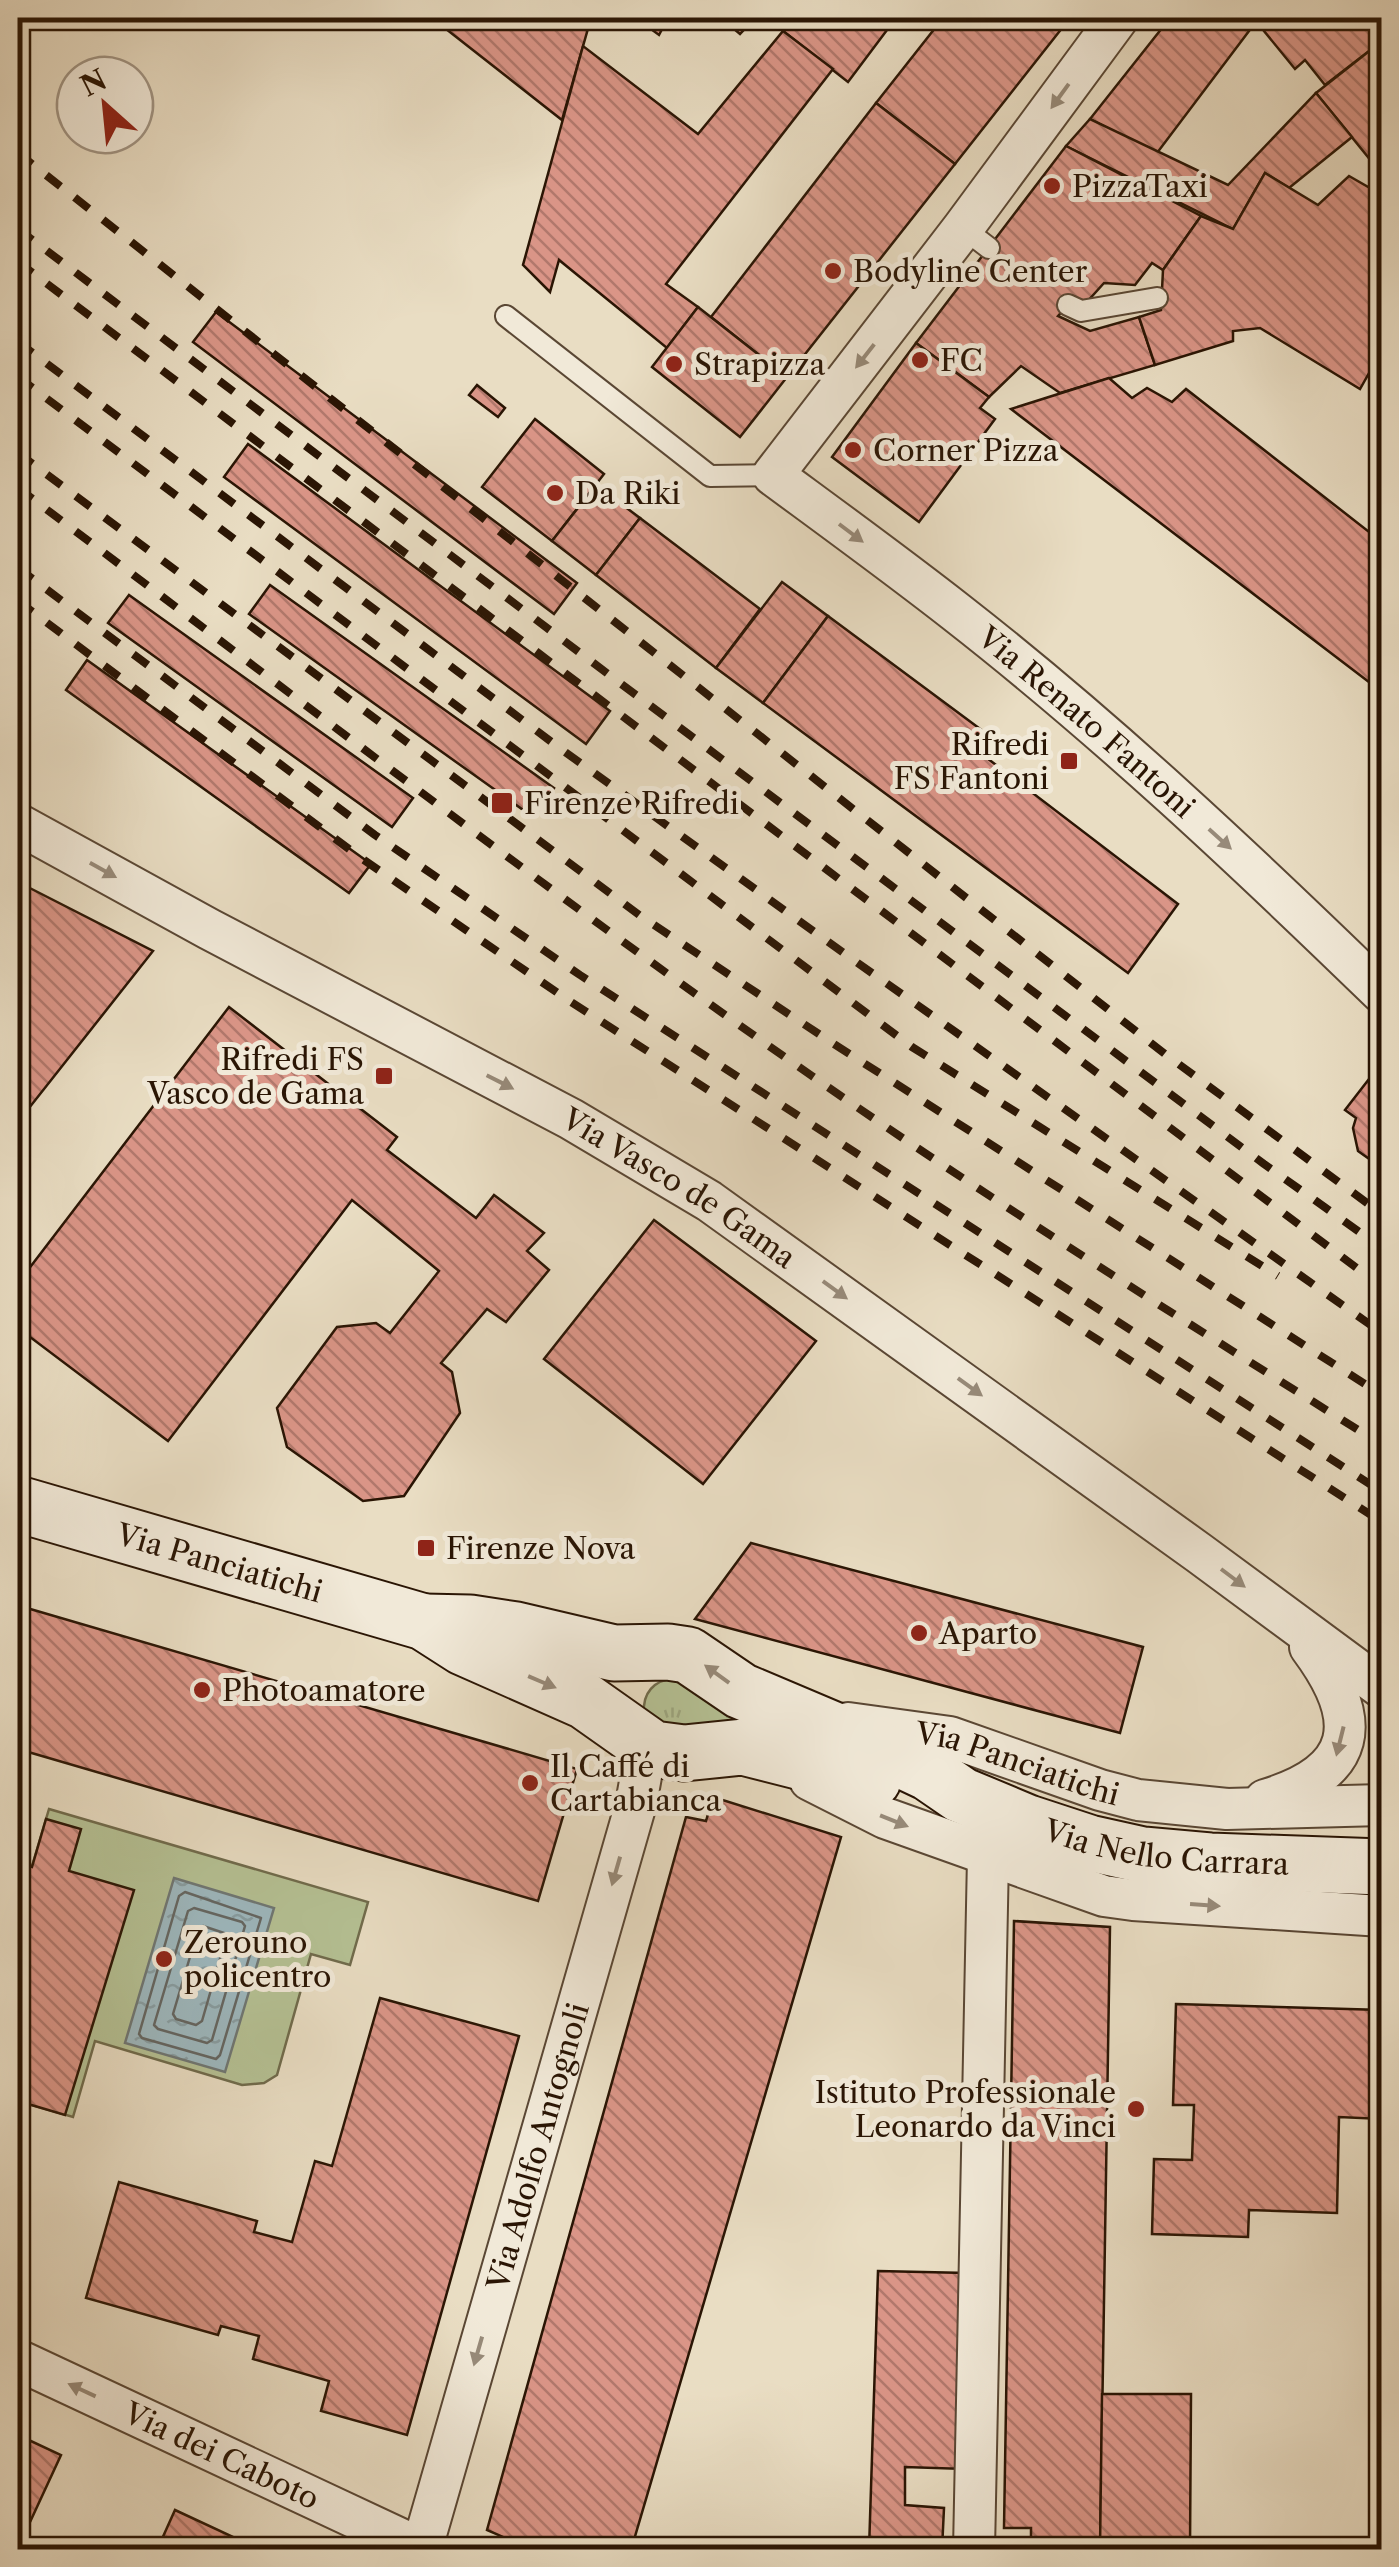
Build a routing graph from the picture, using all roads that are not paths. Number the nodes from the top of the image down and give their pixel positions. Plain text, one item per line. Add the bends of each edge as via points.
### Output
1 (1118, 18) edge
2 (1157, 298) dead end
3 (1068, 305) dead end
4 (506, 316) dead end
5 (773, 475) junction
6 (18, 824) edge
7 (1382, 993) edge
8 (18, 1504) edge
9 (424, 1622) junction
10 (1294, 1624) junction
11 (668, 1652) junction
12 (1382, 1688) edge
13 (762, 1702) junction
14 (641, 1742) junction
15 (780, 1756) junction
16 (960, 1795) junction
17 (1382, 1805) edge
18 (1227, 1809) junction
19 (988, 1857) junction
20 (1382, 1867) edge
21 (1382, 1916) edge
22 (18, 2360) edge
23 (369, 2538) edge
24 (423, 2549) edge
25 (974, 2550) edge

1 -> 5 street via 976,238
2 - 3 lane via 1081,311
4 - 5 lane via 710,476
5 -> 7 street, Via Renato Fantoni via 1095,727
6 -> 10 street, Via Vasco de Gama via 571,1118 710,1201
8 - 9 main road, Via Panciatichi
9 - 11 main road, Via Panciatichi via 500,1628 614,1653
9 -> 14 main road, Via Panciatichi via 463,1647 585,1701
10 - 12 street, Via Vasco de Gama
10 -> 18 street, Via Vasco de Gama via 1338,1687 1345,1718 1341,1744 1313,1782
13 -> 11 main road, Via Panciatichi via 698,1660
11 - 14 main road via 638,1669 627,1691 628,1725
13 - 16 main road, Via Nello Carrara via 876,1748
13 - 18 street, Via Panciatichi via 862,1727 950,1737 1138,1800
14 - 15 main road, Via Panciatichi via 674,1753 728,1747
14 -> 24 street, Via Adolfo Antognoli via 636,1804
15 - 16 main road, Via Nello Carrara via 916,1791
15 -> 19 street, Via Panciatichi via 812,1782 885,1818
16 - 20 main road, Via Nello Carrara via 1048,1830 1143,1855
17 - 18 street, Via Panciatichi
19 -> 21 street, Via Panciatichi via 1104,1896
19 - 25 street
23 -> 22 street, Via dei Caboto
23 - 24 street, Via dei Caboto

